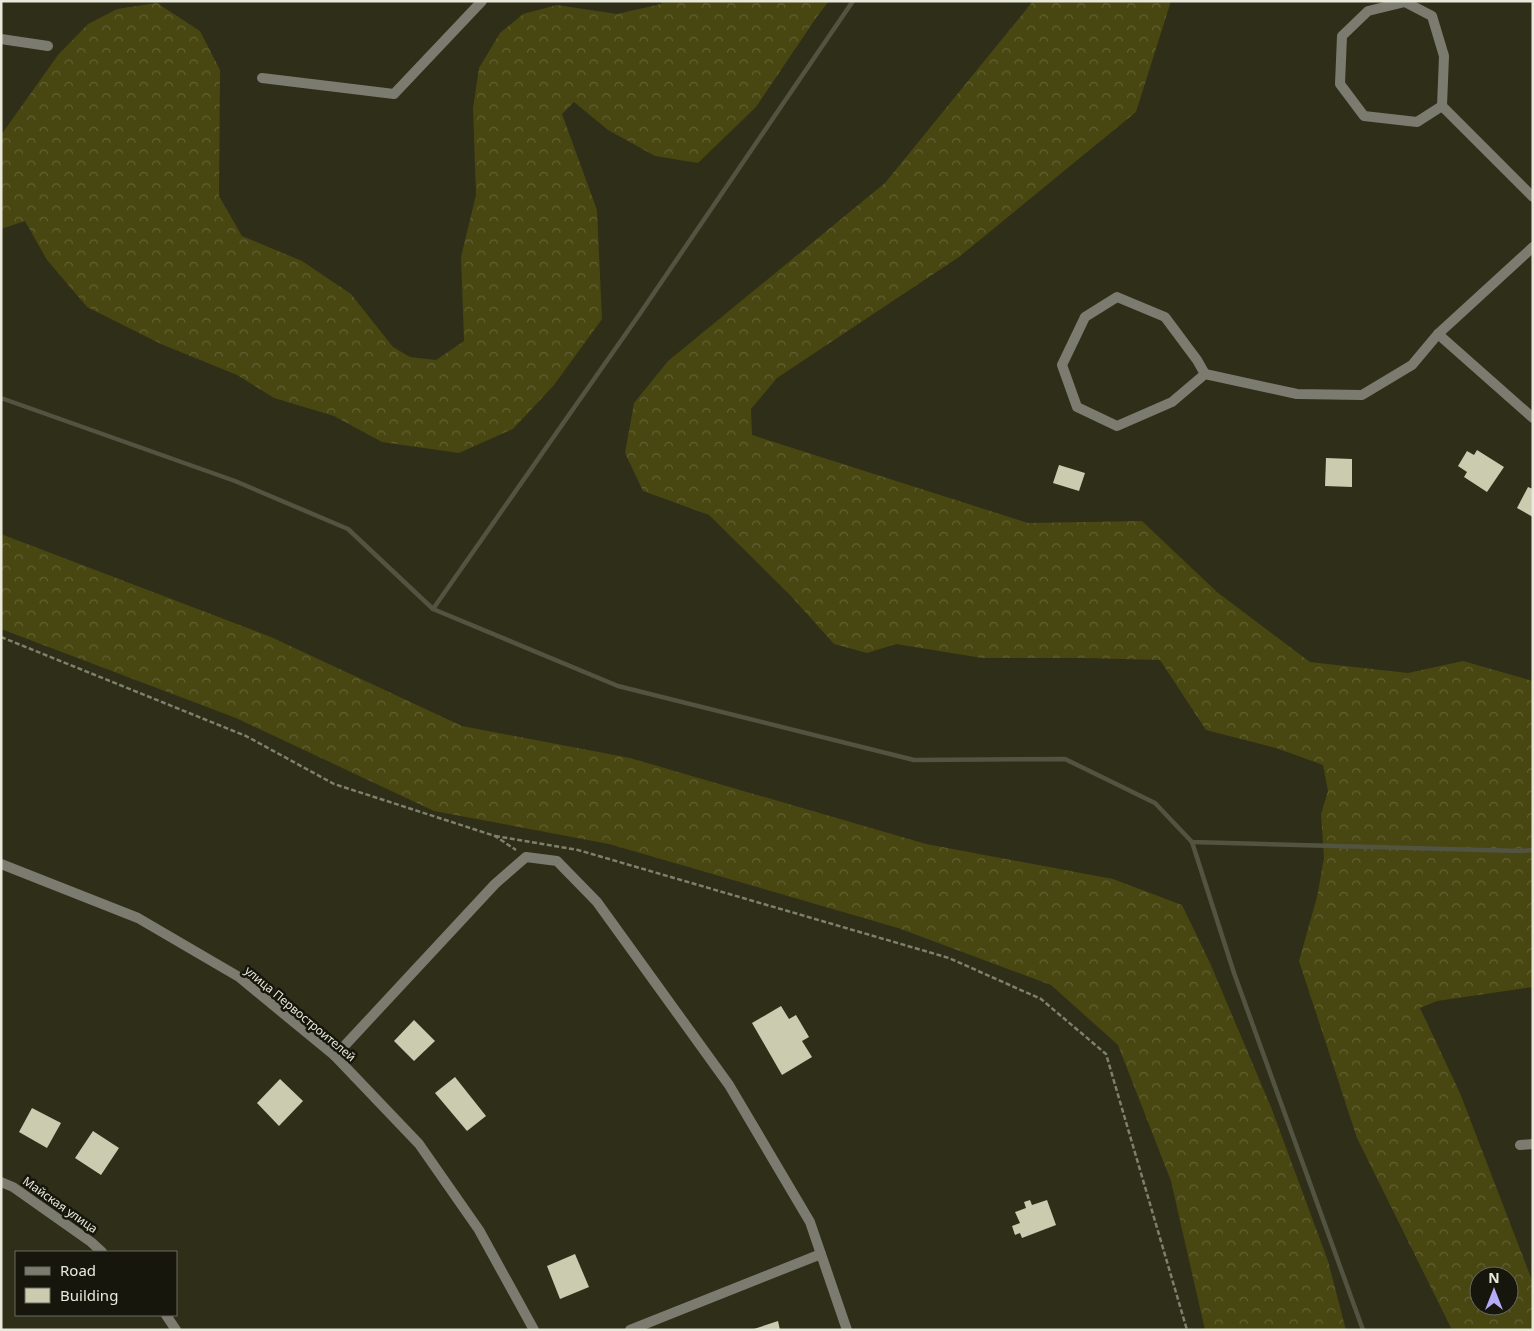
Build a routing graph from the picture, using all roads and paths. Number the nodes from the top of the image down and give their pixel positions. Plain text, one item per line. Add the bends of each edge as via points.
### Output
1 (482, 1) edge
2 (1, 39) edge
3 (48, 46) dead end
4 (262, 78) dead end
5 (1442, 106) junction
6 (1533, 197) edge
7 (1533, 247) edge
8 (1438, 334) junction
9 (1205, 374) junction
10 (1533, 418) edge
11 (1, 637) edge
12 (495, 836) junction
13 (526, 857) junction
14 (1, 864) edge
15 (335, 1056) junction
16 (1533, 1144) edge
17 (1520, 1145) dead end
18 (1, 1182) edge
19 (101, 1251) edge
20 (821, 1254) junction
21 (167, 1316) edge
22 (176, 1330) edge
23 (534, 1330) edge
24 (630, 1330) edge
25 (847, 1330) edge
26 (1187, 1330) edge

1 - 4 street via 394,94
2 - 3 street
5 - 5 street via 1444,56 1432,16 1405,2 1368,11 1342,36 1340,84 1364,116 1417,122
5 - 6 street
7 - 8 street
8 - 9 street via 1412,365 1362,396 1297,394
8 - 10 street
9 - 9 street via 1165,317 1117,297 1085,317 1062,365 1077,407 1117,426 1172,402
11 - 12 path via 246,736 334,784
12 - 13 path
12 - 26 path via 578,850 949,958 1041,998 1106,1054
13 - 15 street via 495,884
13 - 20 street via 558,861 597,902 729,1085 810,1222
14 - 15 street, улица Первостроителей via 138,918 206,957 239,977
15 - 23 street, улица Первостроителей via 419,1144 479,1230
16 - 17 street
18 - 19 street, Майская улица
20 - 24 street
20 - 25 street
21 - 22 street

